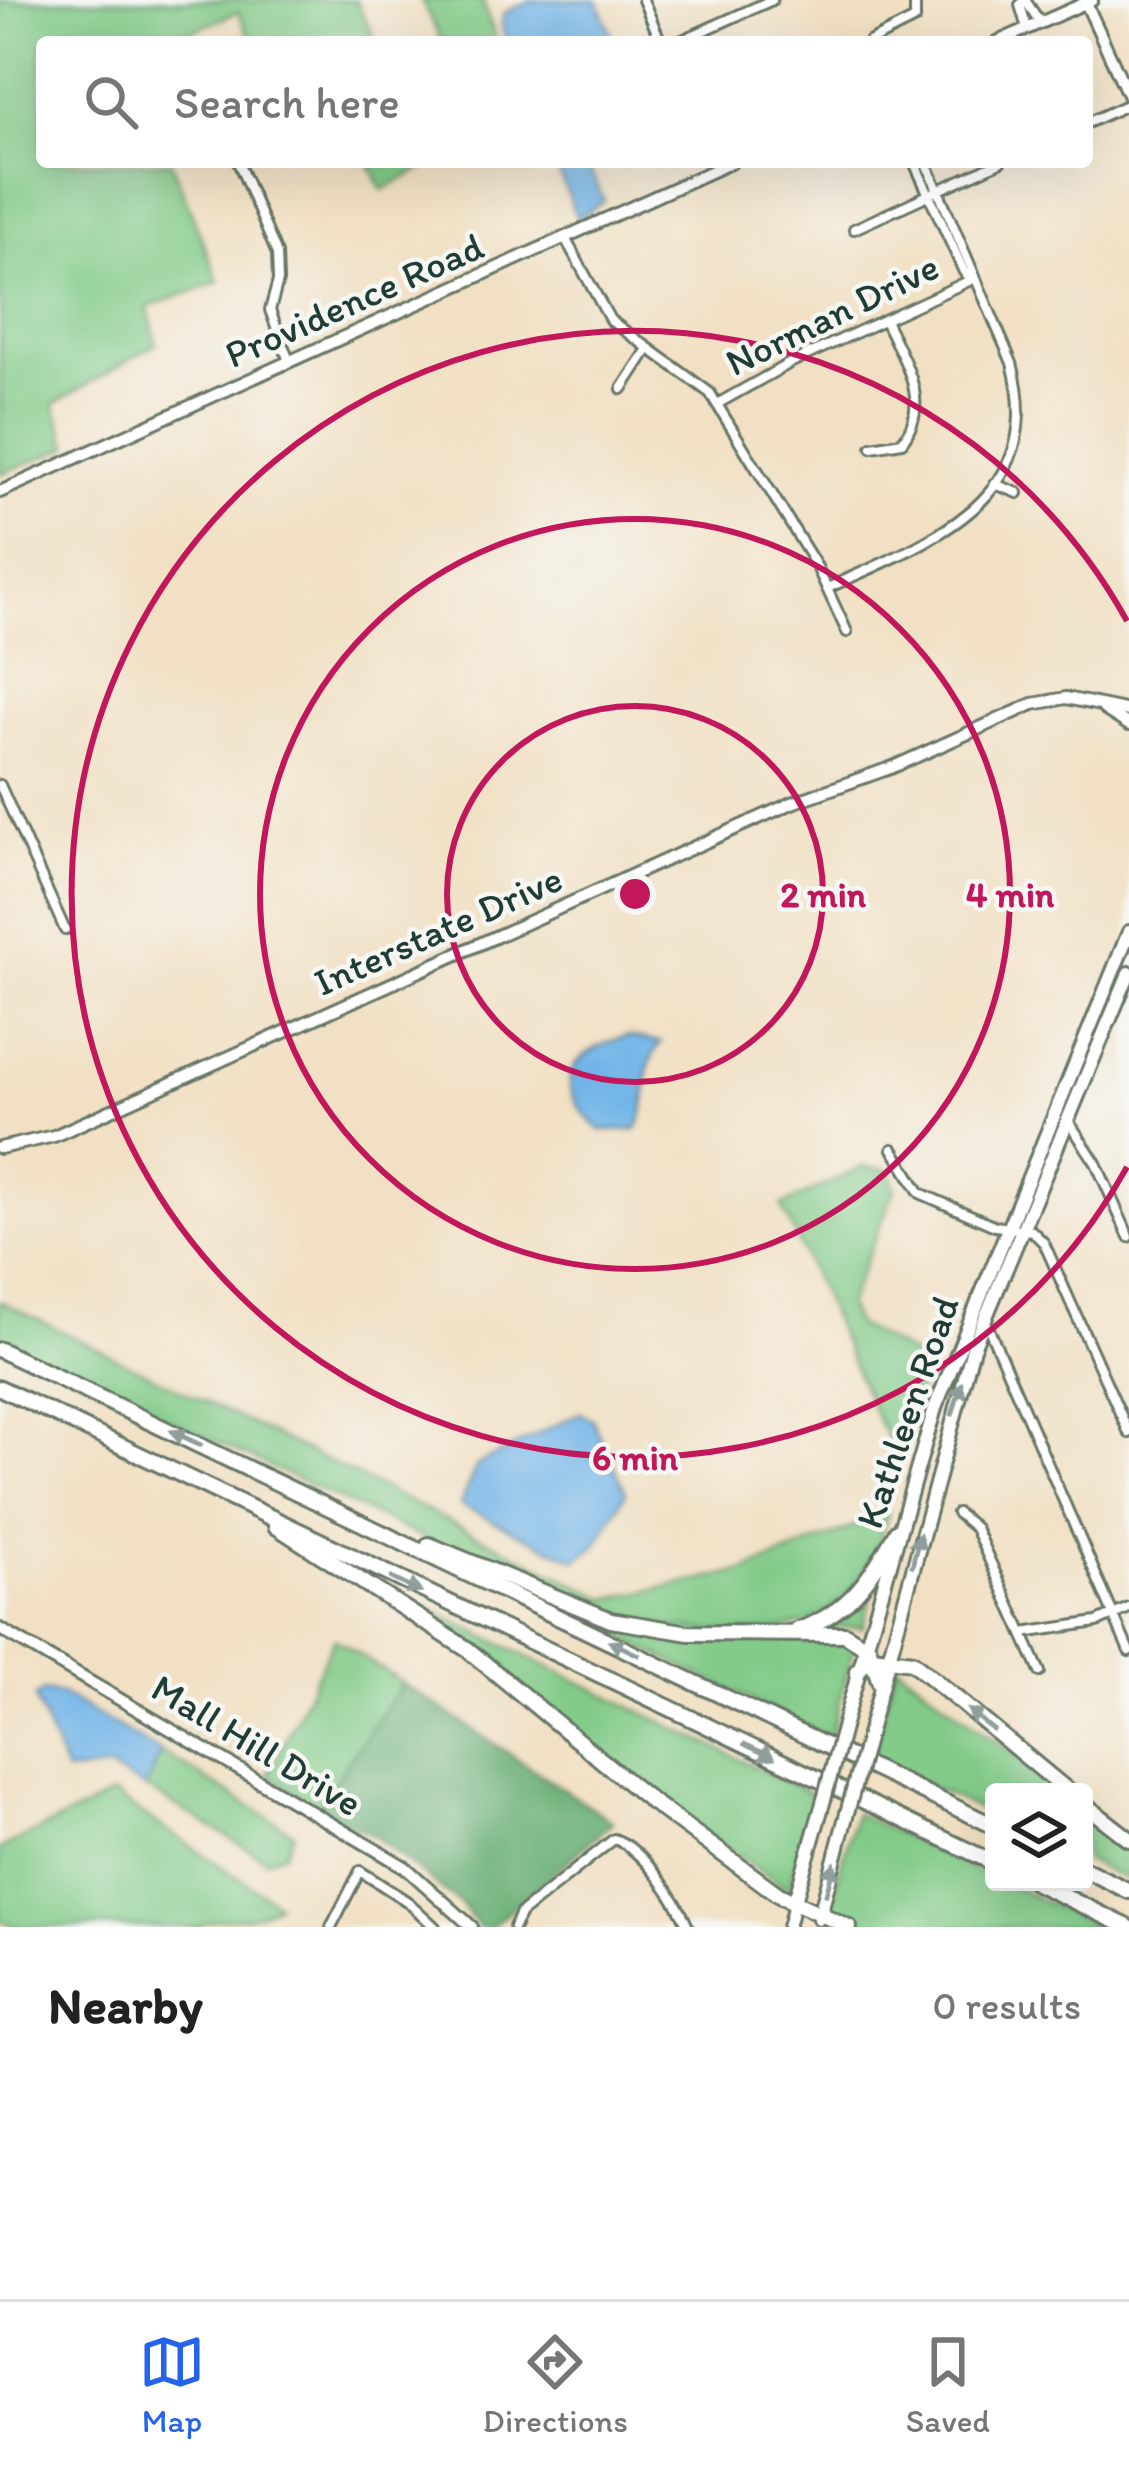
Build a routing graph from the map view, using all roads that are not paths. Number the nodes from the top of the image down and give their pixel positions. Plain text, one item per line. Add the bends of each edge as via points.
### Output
1 (643, 0) edge
2 (772, 0) edge
3 (915, 0) edge
4 (1025, 0) edge
5 (1087, 1) edge
6 (1040, 22) junction
7 (1027, 28) junction
8 (659, 36) edge
9 (691, 36) edge
10 (880, 36) edge
11 (1010, 36) edge
12 (1129, 101) edge
13 (1093, 120) edge
14 (241, 168) edge
15 (718, 168) edge
16 (917, 168) edge
17 (929, 168) edge
18 (986, 168) edge
19 (939, 189) junction
20 (928, 194) junction
21 (854, 229) dead end
22 (565, 238) junction
23 (974, 279) junction
24 (885, 320) junction
25 (648, 349) junction
26 (290, 361) junction
27 (622, 389) dead end
28 (717, 404) junction
29 (872, 447) dead end
30 (995, 484) junction
31 (0, 492) edge
32 (1018, 493) dead end
33 (828, 588) junction
34 (847, 632) dead end
35 (1102, 708) junction
36 (1129, 711) edge
37 (1129, 725) edge
38 (0, 785) edge
39 (65, 930) dead end
40 (1129, 932) edge
41 (1127, 985) edge
42 (1064, 1118) junction
43 (0, 1148) edge
44 (893, 1149) dead end
45 (1017, 1228) junction
46 (1129, 1237) edge
47 (984, 1319) junction
48 (0, 1350) edge
49 (970, 1354) junction
50 (1000, 1358) junction
51 (0, 1388) edge
52 (1129, 1433) edge
53 (291, 1489) junction
54 (957, 1513) dead end
55 (264, 1514) junction
56 (897, 1531) junction
57 (1129, 1608) edge
58 (1113, 1615) junction
59 (0, 1628) edge
60 (1023, 1633) junction
61 (780, 1635) junction
62 (1129, 1651) edge
63 (875, 1652) junction
64 (857, 1671) joint
65 (1040, 1672) dead end
66 (880, 1683) joint
67 (1058, 1783) edge
68 (1093, 1811) edge
69 (985, 1822) edge
70 (1129, 1839) edge
71 (985, 1859) edge
72 (1093, 1873) edge
73 (1053, 1891) edge
74 (1129, 1891) edge
75 (795, 1900) junction
76 (818, 1922) edge
77 (331, 1927) edge
78 (435, 1927) edge
79 (472, 1927) edge
80 (514, 1927) edge
81 (688, 1927) edge
82 (788, 1927) edge
83 (849, 1927) edge
84 (1128, 1927) edge

1 - 8 street
2 - 9 street
3 - 10 street via 915,19
4 - 6 street
4 - 7 street
5 - 6 street
5 - 12 street
6 - 7 street
7 - 11 street
12 - 13 street
14 - 26 street via 277,254 270,310
15 - 22 street, Providence Road
16 - 20 street
17 - 19 street
18 - 19 street
19 - 20 street
19 - 23 street
20 - 21 street
20 - 23 street
22 - 25 street via 598,306
22 - 26 street, Providence Road
23 - 24 street, Norman Drive
23 - 30 street via 1018,396 1014,436
24 - 28 street, Norman Drive
24 - 29 street via 917,409 902,442
25 - 27 street
25 - 28 street via 690,374
26 - 31 street, Providence Road
28 - 33 street
30 - 32 street
30 - 33 street via 949,532
33 - 34 street
35 - 36 street, Interstate Drive
35 - 37 street, Interstate Drive
35 - 43 street, Interstate Drive via 1066,698 1019,709 54,1136
38 - 39 street
40 - 42 main road, Kathleen Road
41 - 42 main road, Kathleen Road
42 - 45 main road, Kathleen Road
42 - 46 street via 1096,1162
44 - 45 street via 920,1193
45 - 47 main road, Kathleen Road
45 - 52 street via 1044,1243
45 - 56 main road, Kathleen Road via 935,1408
47 - 49 main road, Kathleen Road
47 - 50 street
53 -> 48 highway
49 - 50 street
63 -> 49 main road, Kathleen Road
50 - 58 street
51 - 55 highway
53 - 61 highway via 610,1620 689,1633
69 -> 53 highway
54 - 60 street via 975,1528
55 -> 71 highway
55 - 75 highway via 467,1648 652,1802
56 - 61 highway via 843,1607
56 - 63 main road, Kathleen Road
57 - 58 street
58 - 60 street
58 - 62 street
59 - 79 street, Mall Hill Drive via 405,1868
60 - 65 street
61 - 63 highway via 845,1634
63 - 64 highway
63 - 66 highway
67 -> 63 highway via 912,1662
64 - 75 main road, bridge
76 -> 66 main road, bridge
68 - 70 highway
72 - 74 highway
73 - 84 highway
75 - 76 highway
75 - 82 street
76 - 83 highway
77 - 78 street via 360,1871
80 - 81 street via 614,1839 640,1860

